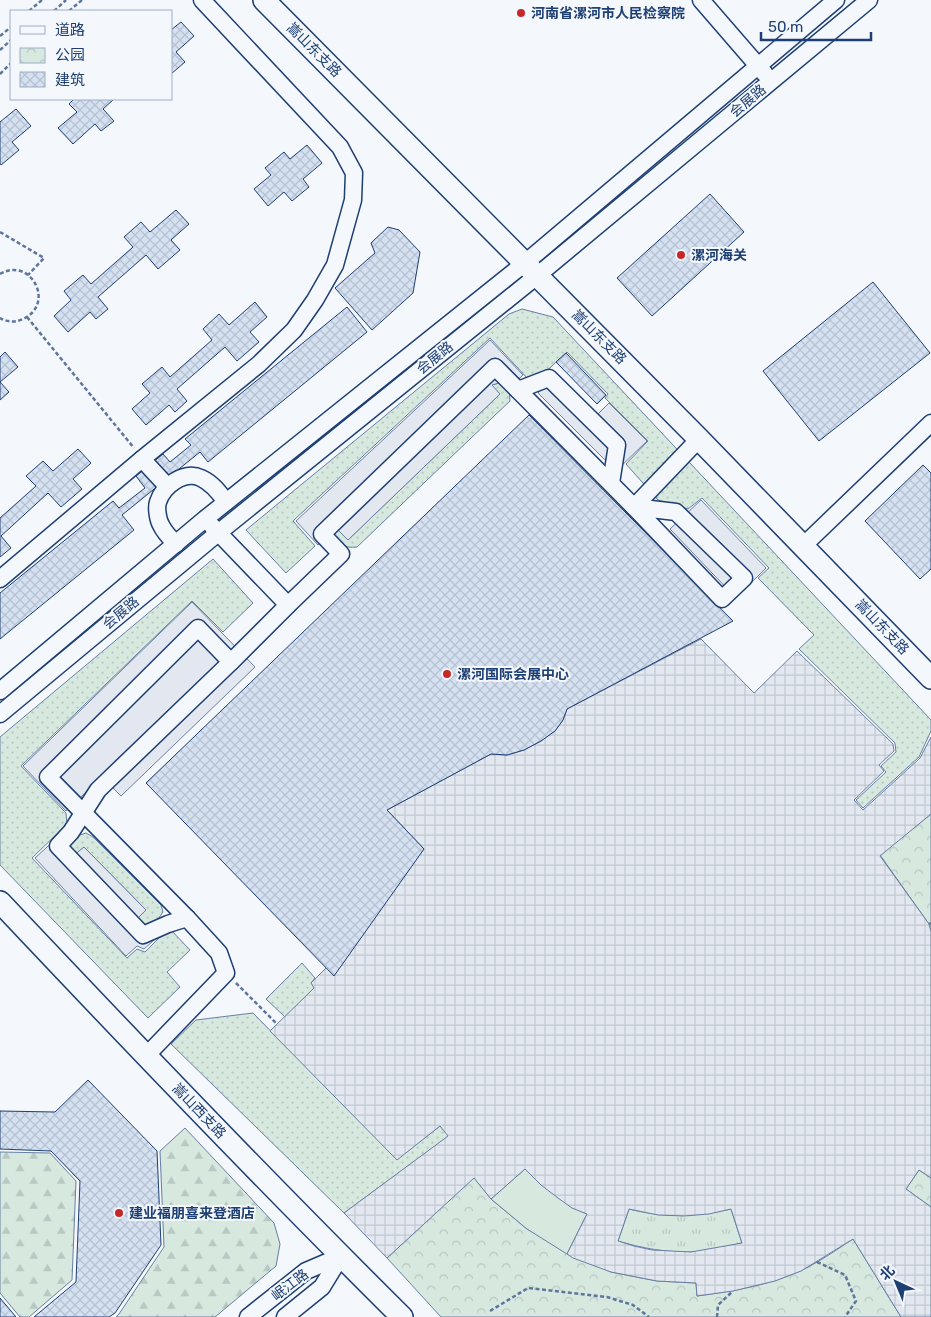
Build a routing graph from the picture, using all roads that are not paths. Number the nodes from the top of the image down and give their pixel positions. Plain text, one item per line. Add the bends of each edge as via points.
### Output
1 (202, 0) edge
2 (264, 0) edge
3 (701, 0) edge
4 (836, 0) edge
5 (869, 0) edge
6 (758, 66) junction
7 (771, 81) junction
8 (532, 269) junction
9 (518, 390) junction
10 (931, 423) edge
11 (699, 439) junction
12 (142, 458) junction
13 (611, 483) junction
14 (167, 486) junction
15 (226, 502) junction
16 (634, 507) junction
17 (205, 519) junction
18 (218, 533) junction
19 (176, 544) junction
20 (803, 546) junction
21 (0, 579) edge
22 (288, 605) junction
23 (231, 662) junction
24 (931, 678) edge
25 (0, 691) edge
26 (0, 714) edge
27 (83, 813) junction
28 (0, 902) edge
29 (187, 918) junction
30 (146, 1056) junction
31 (341, 1256) junction
32 (248, 1317) edge
33 (285, 1317) edge
34 (402, 1317) edge

1 - 12 street via 340,147 354,173 353,200 335,265 294,330 259,364
2 - 8 main road, 嵩山东支路
3 - 6 street
4 - 6 street, 会展路
5 - 7 street, 会展路
6 - 7 street
6 - 8 street, 会展路
7 - 8 street, 会展路
8 - 11 main road, 嵩山东支路
8 - 15 street, 会展路
8 - 18 street, 会展路
9 - 13 street
9 - 13 street via 549,378 617,445
9 - 22 street via 495,367 322,534 341,554
10 - 20 street
11 - 16 street
11 - 20 main road, 嵩山东支路
12 - 14 street
12 - 21 street
13 - 16 street
14 - 15 street via 190,476 200,477 217,489
14 - 19 street via 157,503 158,515 160,524
15 - 17 street, 会展路
16 - 16 street via 676,512 744,578 722,599
17 - 18 street
17 - 19 street, 会展路
18 - 22 street
18 - 26 street, 会展路
19 - 25 street, 会展路
20 - 24 main road, 嵩山东支路
22 - 23 street
23 - 27 street via 98,790
23 - 27 street via 198,628 48,777
27 - 29 street
27 - 29 street via 58,846 143,935
28 - 30 main road, 嵩山西支路
29 - 30 street via 219,953 226,973
30 - 31 main road, 嵩山西支路
31 - 32 street, 岷江路 via 306,1270
31 - 33 street, 岷江路 via 322,1287
31 - 34 main road, 嵩山西支路

